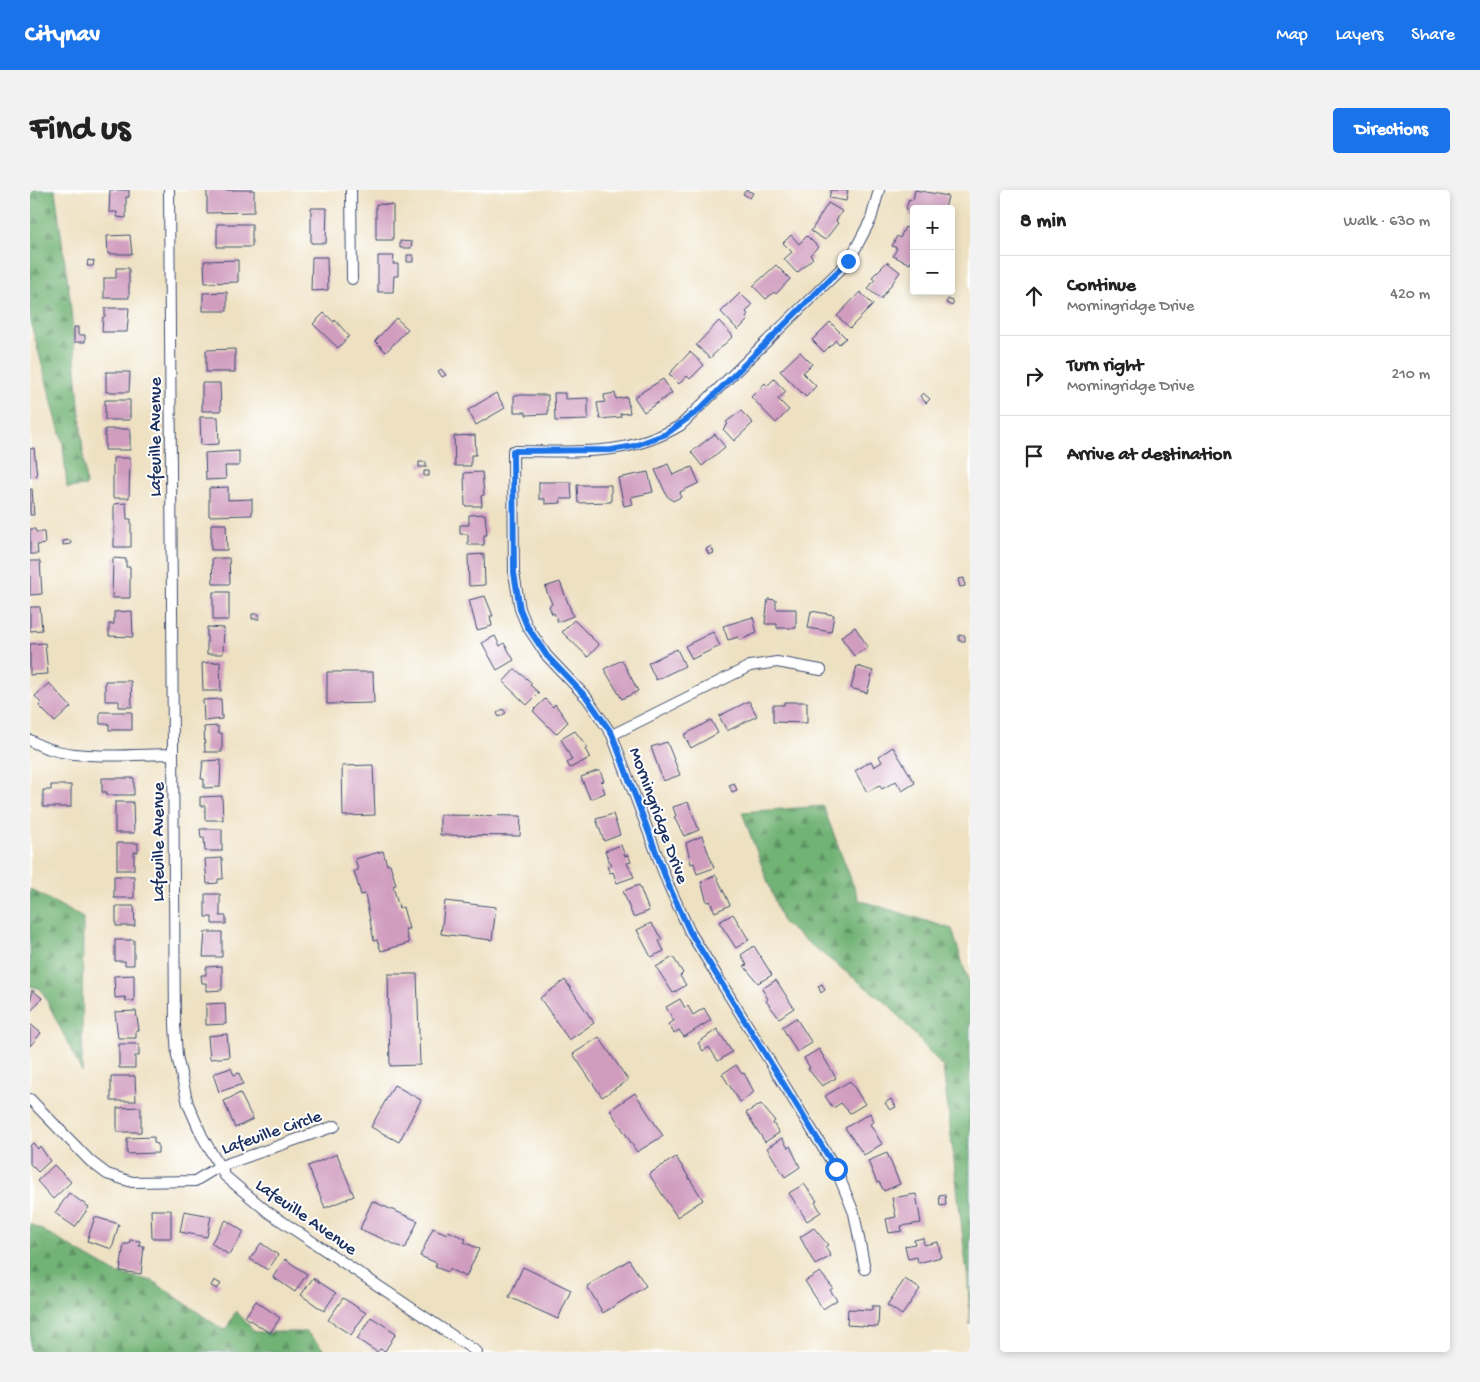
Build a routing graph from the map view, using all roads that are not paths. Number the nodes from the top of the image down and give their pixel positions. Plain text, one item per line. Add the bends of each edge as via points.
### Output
1 (169, 190) edge
2 (351, 190) edge
3 (879, 190) edge
4 (352, 279) dead end
5 (821, 670) dead end
6 (612, 734) junction
7 (30, 740) edge
8 (173, 754) junction
9 (30, 1099) edge
10 (335, 1126) dead end
11 (218, 1167) junction
12 (865, 1269) dead end
13 (477, 1352) edge

1 - 8 street, Lafeuille Avenue
2 - 4 street
3 - 6 street, Morningridge Drive via 871,220 848,261 681,425 650,441 611,450 513,451 514,573 520,609 536,642 587,698
5 - 6 street via 776,662 750,666
6 - 12 street, Morningridge Drive via 668,884 690,932 836,1169 854,1213
7 - 8 street via 68,754
8 - 11 street, Lafeuille Avenue via 177,1056 188,1104
9 - 11 street, Lafeuille Circle via 90,1161 118,1179 132,1182 195,1180
10 - 11 street, Lafeuille Circle
11 - 13 street, Lafeuille Avenue via 268,1212

